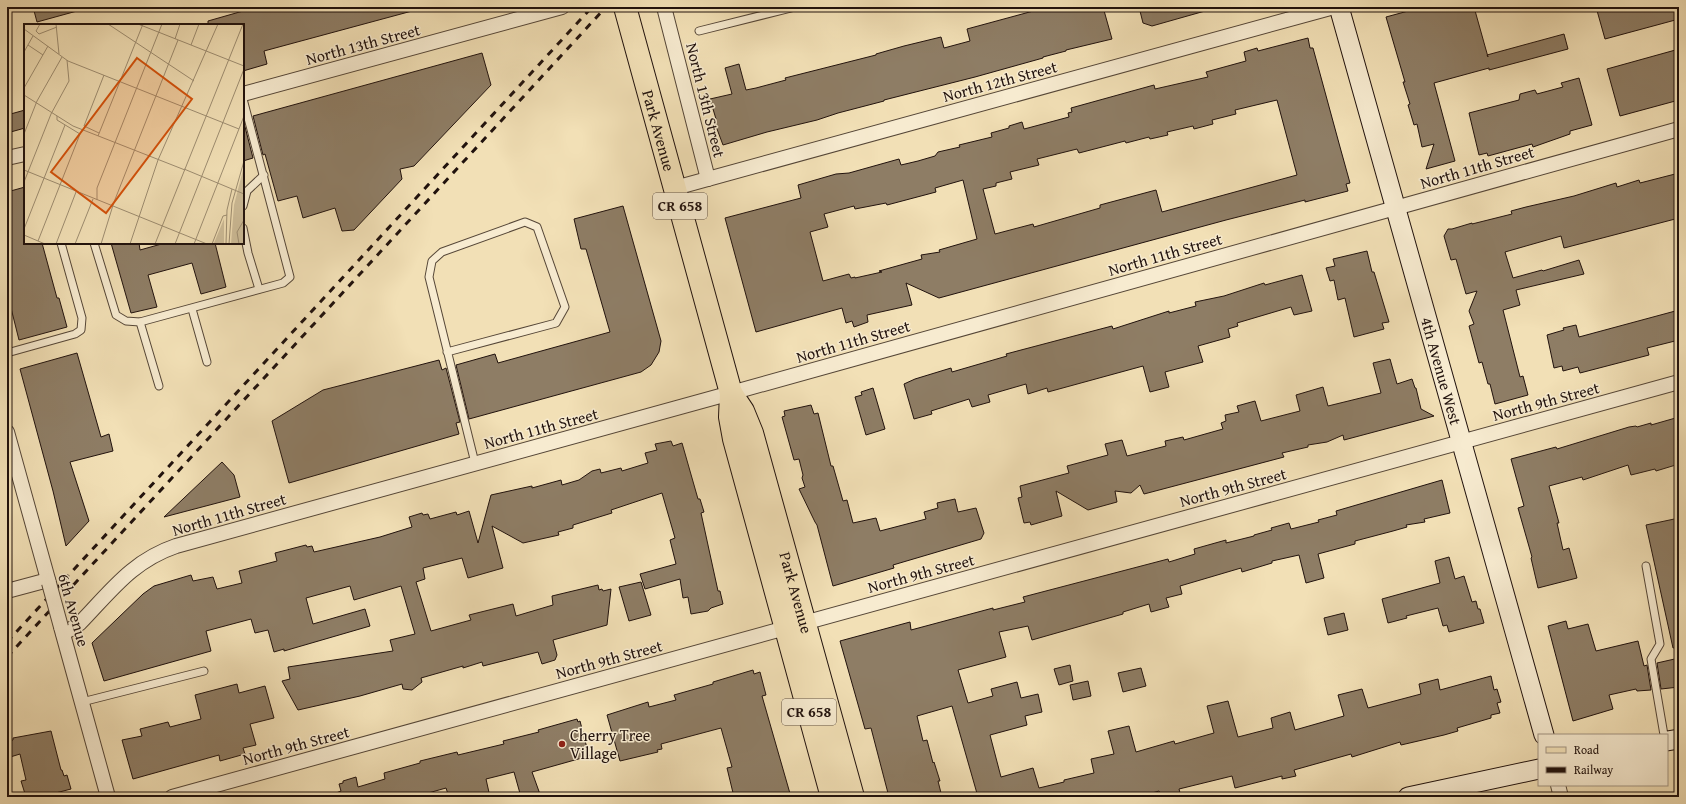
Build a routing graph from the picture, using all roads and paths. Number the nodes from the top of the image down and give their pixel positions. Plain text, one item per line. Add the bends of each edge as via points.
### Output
1 (562, 7) edge
2 (664, 7) edge
3 (795, 7) edge
4 (1334, 7) edge
5 (1339, 7) edge
6 (627, 13) edge
7 (699, 31) dead end
8 (244, 94) edge
9 (244, 103) edge
10 (1679, 129) edge
11 (24, 154) edge
12 (7, 158) edge
13 (264, 174) junction
14 (708, 179) junction
15 (675, 188) junction
16 (244, 202) edge
17 (1396, 208) junction
18 (244, 233) edge
19 (61, 244) edge
20 (94, 244) edge
21 (259, 289) junction
22 (192, 308) junction
23 (140, 322) junction
24 (447, 352) junction
25 (7, 353) edge
26 (207, 362) dead end
27 (1679, 382) edge
28 (159, 386) dead end
29 (731, 393) junction
30 (7, 432) edge
31 (1461, 442) junction
32 (475, 464) junction
33 (1646, 566) dead end
34 (48, 582) junction
35 (7, 591) edge
36 (795, 625) junction
37 (62, 630) junction
38 (204, 671) dead end
39 (82, 702) junction
40 (1544, 734) edge
41 (1664, 734) edge
42 (1679, 739) edge
43 (1668, 741) edge
44 (1538, 768) edge
45 (1558, 786) edge
46 (108, 797) edge
47 (172, 797) edge
48 (832, 797) edge
49 (853, 797) edge
50 (1408, 797) edge
51 (1561, 797) edge

1 - 8 street, North 13th Street
2 - 14 street, North 13th Street
3 - 7 lane
4 - 14 street, North 12th Street
5 - 17 street, 4th Avenue West
6 - 15 main road, Park Avenue / CR 658
9 - 13 lane
10 - 17 street, North 11th Street
11 - 12 street
13 - 16 lane via 247,191
13 - 21 lane via 290,277 283,283
14 - 15 street, North 12th Street
15 - 29 main road, Park Avenue / CR 658
17 - 29 street, North 11th Street
17 - 31 street, 4th Avenue West
18 - 21 lane
19 - 25 lane via 82,318 81,330 75,334
20 - 23 lane via 116,315 126,321
21 - 22 lane
22 - 23 lane
22 - 26 lane
23 - 28 lane
24 - 24 lane via 428,277 432,261 442,252 525,222 537,227 565,307 556,323
24 - 32 lane
27 - 31 street, North 9th Street
29 - 32 street, North 11th Street
29 - 36 main road, Park Avenue / CR 658 via 743,411 752,433
30 - 34 street, 6th Avenue
31 - 36 street, North 9th Street
31 - 40 street, 4th Avenue West
32 - 37 street, North 11th Street via 166,549 136,566 80,623 73,628
33 - 41 lane via 1660,644 1652,659
34 - 35 street
34 - 37 street, 6th Avenue, bridge
36 - 47 street, North 9th Street
36 - 48 main road, Park Avenue / CR 658
36 - 49 main road, Park Avenue / CR 658
37 - 39 street, 6th Avenue
38 - 39 lane
39 - 46 street, 6th Avenue
42 - 43 street
44 - 50 street
45 - 51 street

